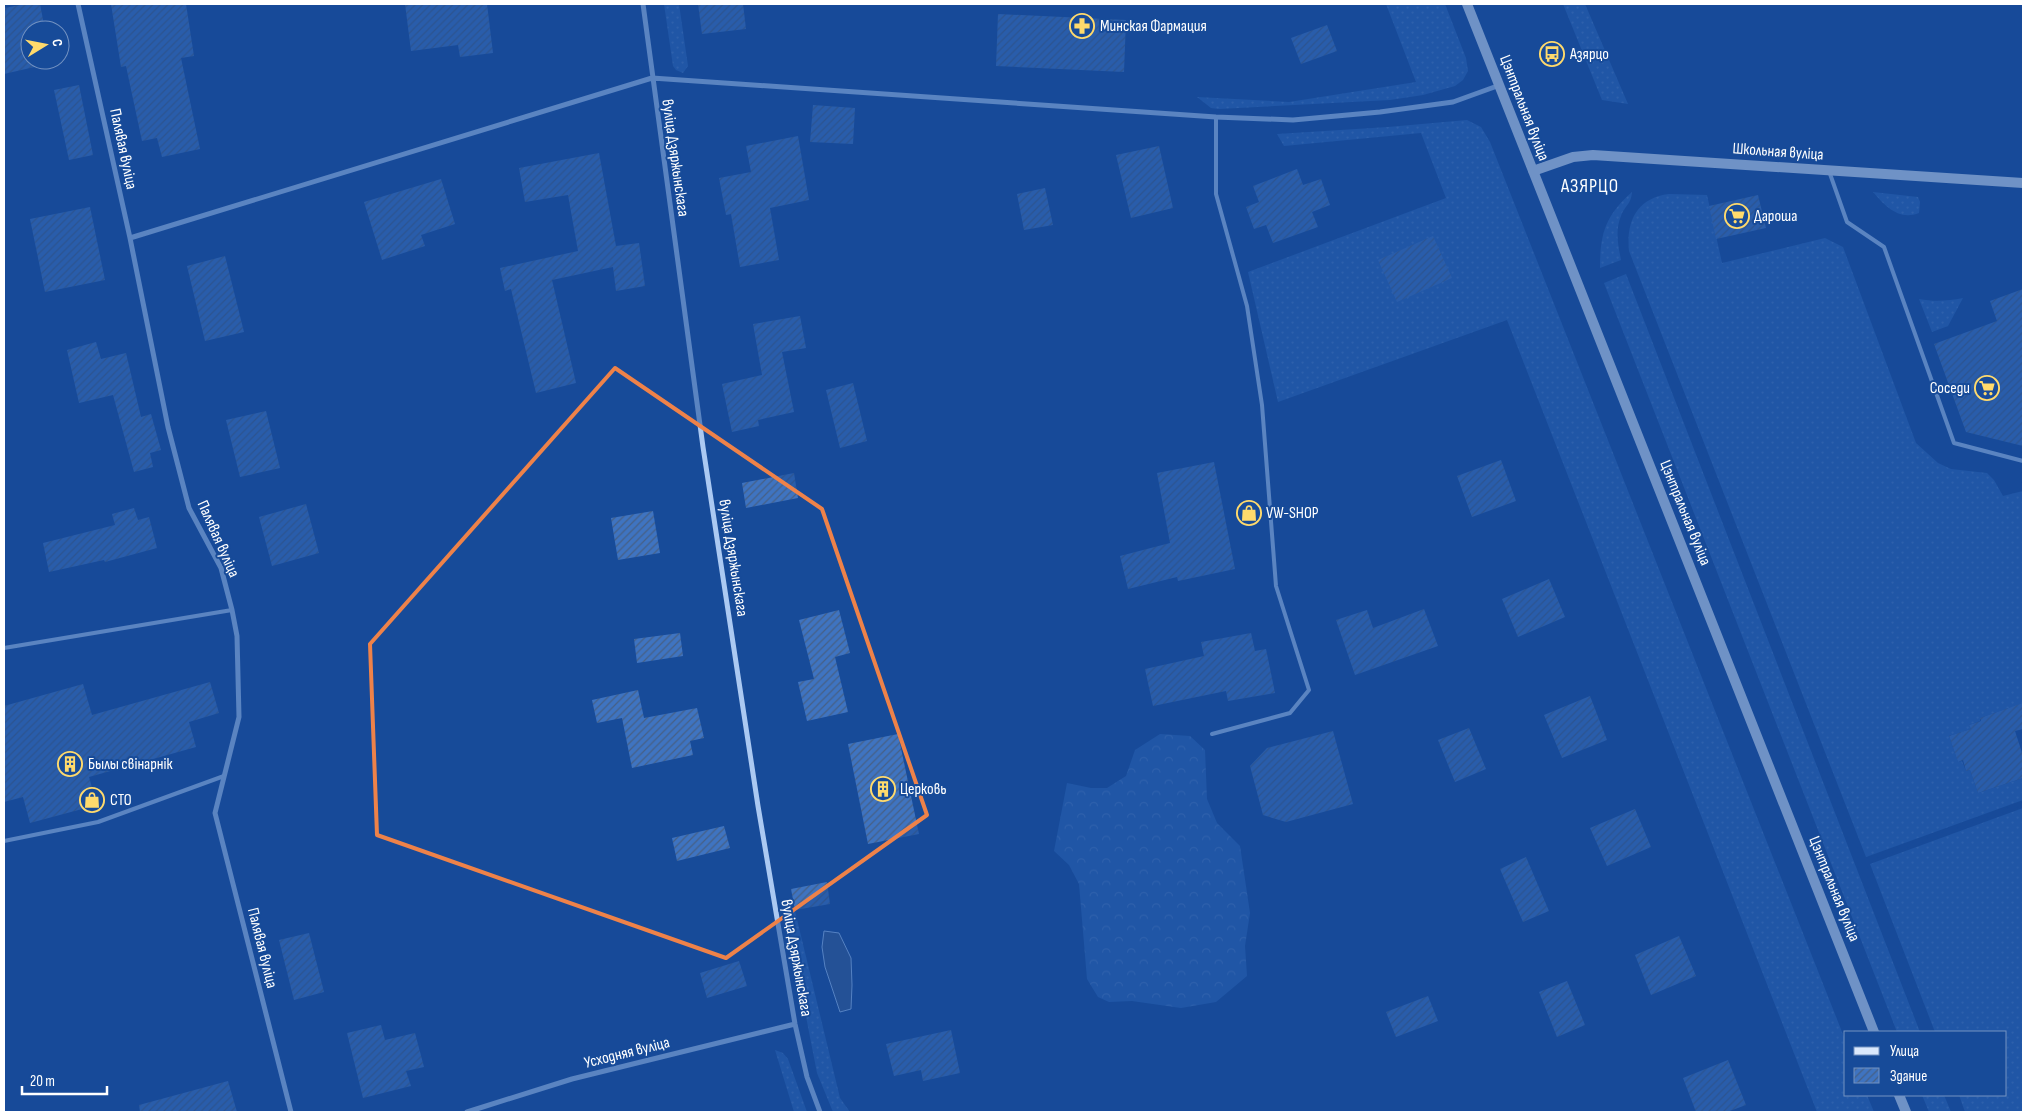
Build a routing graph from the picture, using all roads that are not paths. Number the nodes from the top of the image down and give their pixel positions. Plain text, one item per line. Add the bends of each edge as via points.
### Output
1 (78, 4) edge
2 (642, 4) edge
3 (1470, 5) edge
4 (652, 78) junction
5 (1500, 85) junction
6 (1216, 117) junction
7 (1829, 171) junction
8 (1533, 172) junction
9 (2023, 183) edge
10 (130, 238) junction
11 (2023, 461) edge
12 (232, 610) junction
13 (4, 648) edge
14 (1212, 734) dead end
15 (224, 776) junction
16 (4, 841) edge
17 (795, 1024) junction
18 (1874, 1031) edge
19 (1899, 1096) edge
20 (291, 1112) edge
21 (467, 1112) edge
22 (820, 1112) edge
23 (1906, 1112) edge

1 - 10 street, Палявая вуліца
2 - 4 street, вуліца Дзяржынскага
3 - 5 main road, Цэнтральная вуліца
4 - 6 street
4 - 10 street
4 - 17 street, вуліца Дзяржынскага via 703,447
5 - 6 street via 1453,102 1380,112 1293,120
5 - 8 main road, Цэнтральная вуліца
6 - 14 lane via 1216,194 1247,306 1262,406 1276,586 1309,690 1290,713
7 - 8 main road, Школьная вуліца via 1593,155 1573,157
7 - 9 main road, Школьная вуліца
7 - 11 lane via 1847,222 1884,247 1954,443
8 - 18 main road, Цэнтральная вуліца
10 - 12 street, Палявая вуліца via 168,427 189,508 221,568
12 - 13 lane
12 - 15 street, Палявая вуліца via 237,636 239,717
15 - 16 lane via 98,822
15 - 20 street, Палявая вуліца via 215,813
17 - 21 street, Усходняя вуліца via 572,1079
17 - 22 street, вуліца Дзяржынскага via 807,1077
19 - 23 main road

